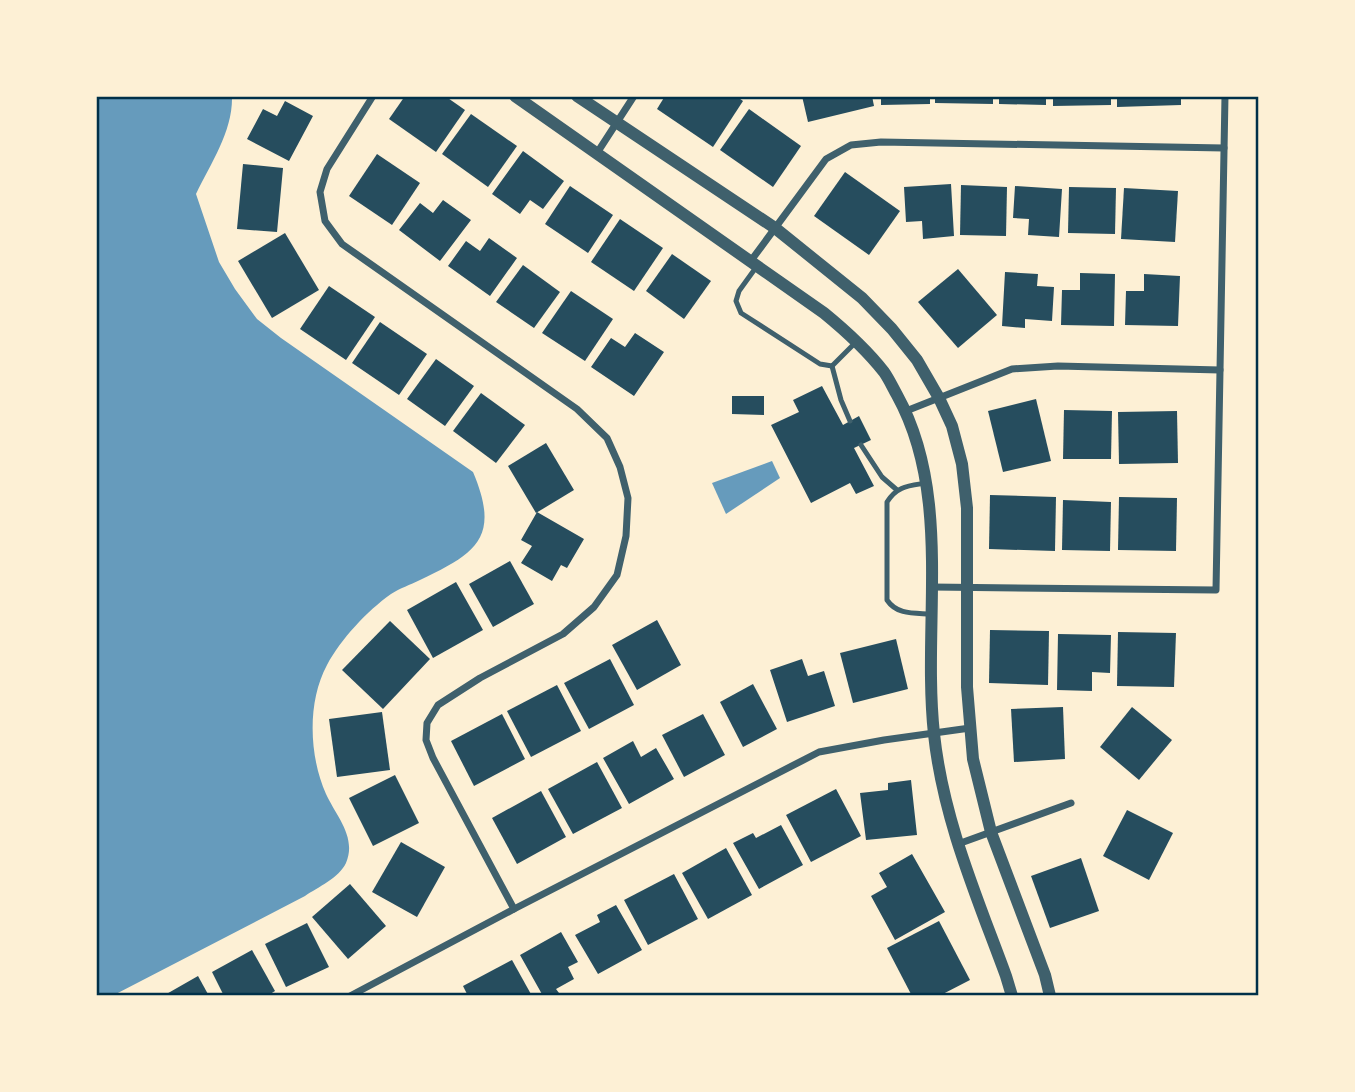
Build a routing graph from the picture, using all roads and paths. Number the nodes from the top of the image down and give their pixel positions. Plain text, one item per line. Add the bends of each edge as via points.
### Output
1 (373, 96) edge
2 (515, 96) edge
3 (577, 96) edge
4 (634, 96) edge
5 (1225, 96) edge
6 (617, 123) junction
7 (1224, 148) junction
8 (597, 153) junction
9 (775, 228) junction
10 (754, 264) junction
11 (858, 341) junction
12 (832, 366) junction
13 (1220, 370) junction
14 (939, 398) junction
15 (906, 411) junction
16 (850, 421) dead end
17 (861, 444) dead end
18 (926, 483) junction
19 (897, 490) junction
20 (931, 587) junction
21 (968, 587) junction
22 (931, 614) junction
23 (970, 728) junction
24 (934, 734) junction
25 (1071, 803) dead end
26 (991, 832) junction
27 (957, 844) junction
28 (514, 909) junction
29 (350, 996) edge
30 (1012, 996) edge
31 (1050, 996) edge

1 - 28 street via 327,169 320,192 325,221 342,244 577,409 607,438 628,498 626,537 617,575 594,607 563,634 438,705 427,723 426,740 433,758
2 - 8 street
3 - 6 street
4 - 6 street
5 - 7 street
6 - 8 street
6 - 9 street
7 - 9 street via 851,145 826,159
7 - 13 street
8 - 10 street
9 - 10 street
9 - 14 street via 862,298 892,329
10 - 11 street
10 - 12 lane via 736,301 741,313 820,364
11 - 12 lane
11 - 15 street via 886,375
12 - 16 lane
13 - 14 street via 1012,369
13 - 21 street via 1216,590
14 - 15 street
14 - 21 street via 962,464
15 - 18 street
17 - 19 lane via 882,477
18 - 19 lane
18 - 20 street
19 - 22 lane via 887,502 887,600 901,612
20 - 21 street
20 - 22 street
21 - 23 street
22 - 24 street
23 - 24 street
23 - 26 street
24 - 27 street
24 - 28 street via 819,752
25 - 26 street
26 - 27 street
26 - 31 street
27 - 30 street
28 - 29 street

